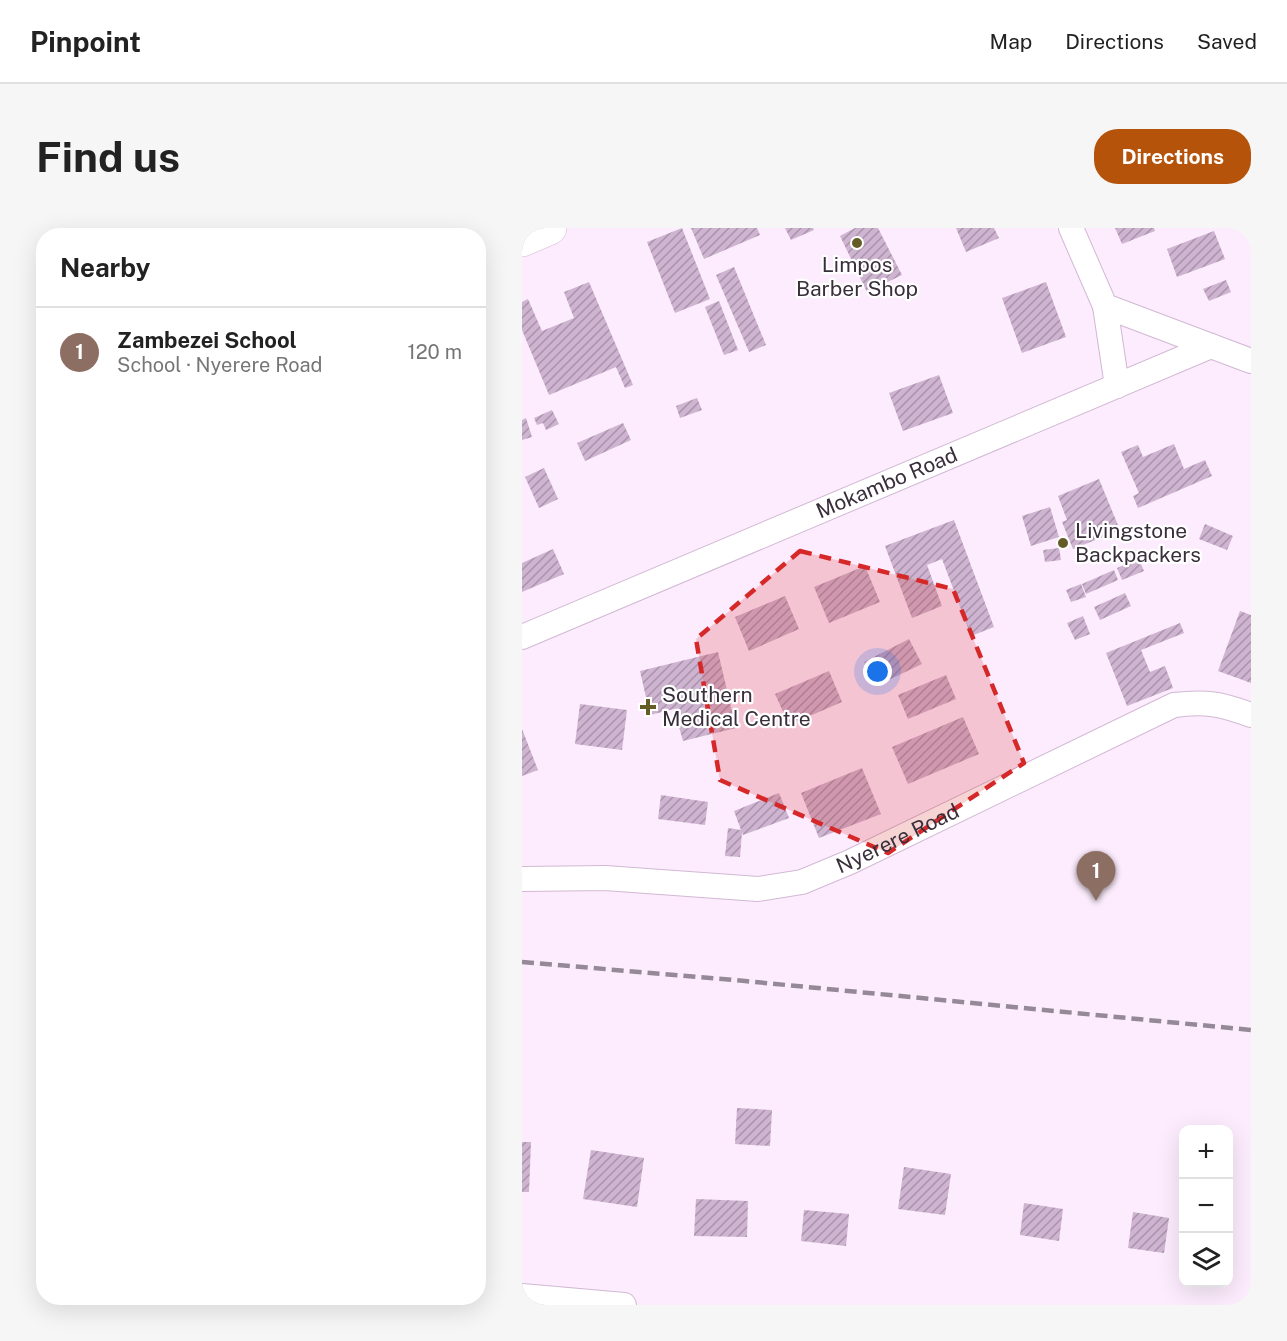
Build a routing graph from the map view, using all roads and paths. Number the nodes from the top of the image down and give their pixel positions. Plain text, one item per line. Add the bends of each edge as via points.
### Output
1 (550, 228) edge
2 (1071, 228) edge
3 (522, 240) edge
4 (1105, 306) junction
5 (1211, 346) junction
6 (1251, 361) edge
7 (1117, 386) junction
8 (522, 637) edge
9 (1251, 715) edge
10 (522, 879) edge
11 (522, 1296) edge
12 (624, 1305) edge

1 - 3 highway
2 - 4 street
4 - 5 street
4 - 7 street
5 - 6 street
5 - 7 street, Mokambo Road
7 - 8 street, Mokambo Road
9 - 10 street, Nyerere Road via 1200,702 1174,705 802,882 758,890 605,879
11 - 12 street

